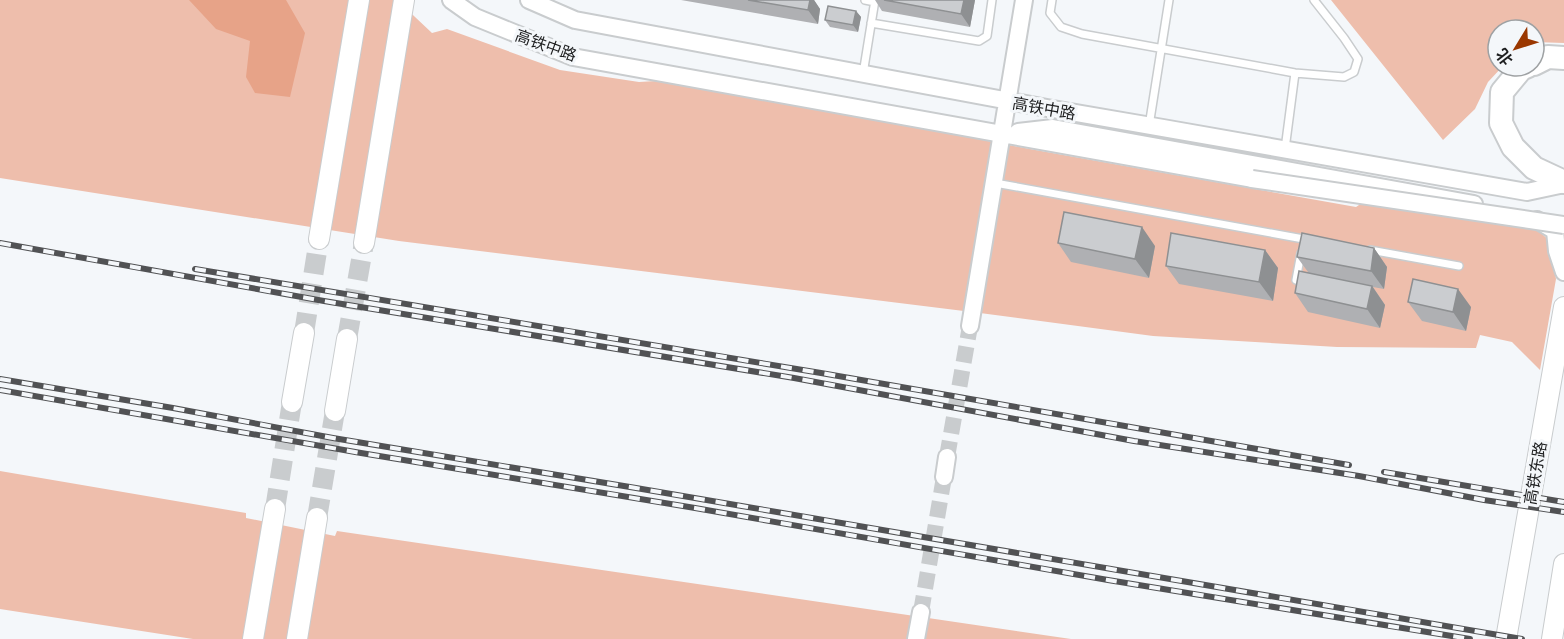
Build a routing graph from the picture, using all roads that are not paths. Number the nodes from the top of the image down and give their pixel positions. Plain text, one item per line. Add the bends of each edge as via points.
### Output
1 (359, 0) edge
2 (404, 0) edge
3 (451, 0) edge
4 (529, 0) edge
5 (865, 0) edge
6 (992, 0) edge
7 (1024, 0) edge
8 (1052, 0) edge
9 (1169, 0) edge
10 (1314, 0) edge
11 (875, 1) edge
12 (871, 23) junction
13 (1161, 49) junction
14 (1546, 58) edge
15 (1564, 58) edge
16 (1295, 73) junction
17 (863, 74) junction
18 (1514, 78) edge
19 (1006, 101) junction
20 (1149, 126) junction
21 (1002, 134) junction
22 (1285, 149) junction
23 (994, 183) junction
24 (1564, 183) edge
25 (1564, 225) edge
26 (320, 239) tunnel mouth
27 (1304, 239) junction
28 (1315, 241) edge
29 (364, 243) tunnel mouth
30 (1359, 249) edge
31 (1459, 266) dead end
32 (1564, 272) edge
33 (1317, 285) edge
34 (1564, 307) edge
35 (970, 326) tunnel mouth
36 (304, 333) tunnel mouth
37 (347, 339) tunnel mouth
38 (292, 402) tunnel mouth
39 (335, 411) tunnel mouth
40 (947, 457) tunnel mouth
41 (944, 477) tunnel mouth
42 (275, 509) tunnel mouth
43 (317, 518) tunnel mouth
44 (1564, 564) edge
45 (921, 612) tunnel mouth
46 (253, 639) edge
47 (297, 639) edge
48 (916, 639) edge
49 (1506, 639) edge
50 (1552, 639) edge

1 - 26 main road
2 - 29 main road
3 - 21 street, 高铁中路 via 475,17 573,57
4 - 17 street, 高铁中路 via 575,20
5 - 11 lane
6 - 12 lane via 987,36 979,41
7 - 19 street
8 - 13 lane via 1050,13 1061,27
9 - 13 lane
10 - 16 lane via 1358,59 1354,72 1344,77
11 - 12 lane
12 - 17 lane
13 - 16 lane
13 - 20 lane
14 - 15 highway
16 - 22 lane
17 - 19 street, 高铁中路
18 - 24 highway, 高铁中路 via 1502,92 1501,123 1513,147 1534,168
19 - 20 street, 高铁中路
19 - 21 street
20 - 22 street, 高铁中路
21 - 23 street
21 - 25 street, 高铁中路, bridge via 1252,179
21 - 32 street, 高铁中路 via 1053,128 1527,214 1555,231
22 - 24 street, 高铁中路 via 1527,192
23 - 27 lane
23 - 35 street
27 - 28 lane
27 - 33 lane via 1296,280
30 - 31 lane
34 - 49 main road, 高铁东路
36 - 38 main road
37 - 39 main road
40 - 41 street
42 - 46 main road
43 - 47 main road
44 - 50 main road
45 - 48 street

